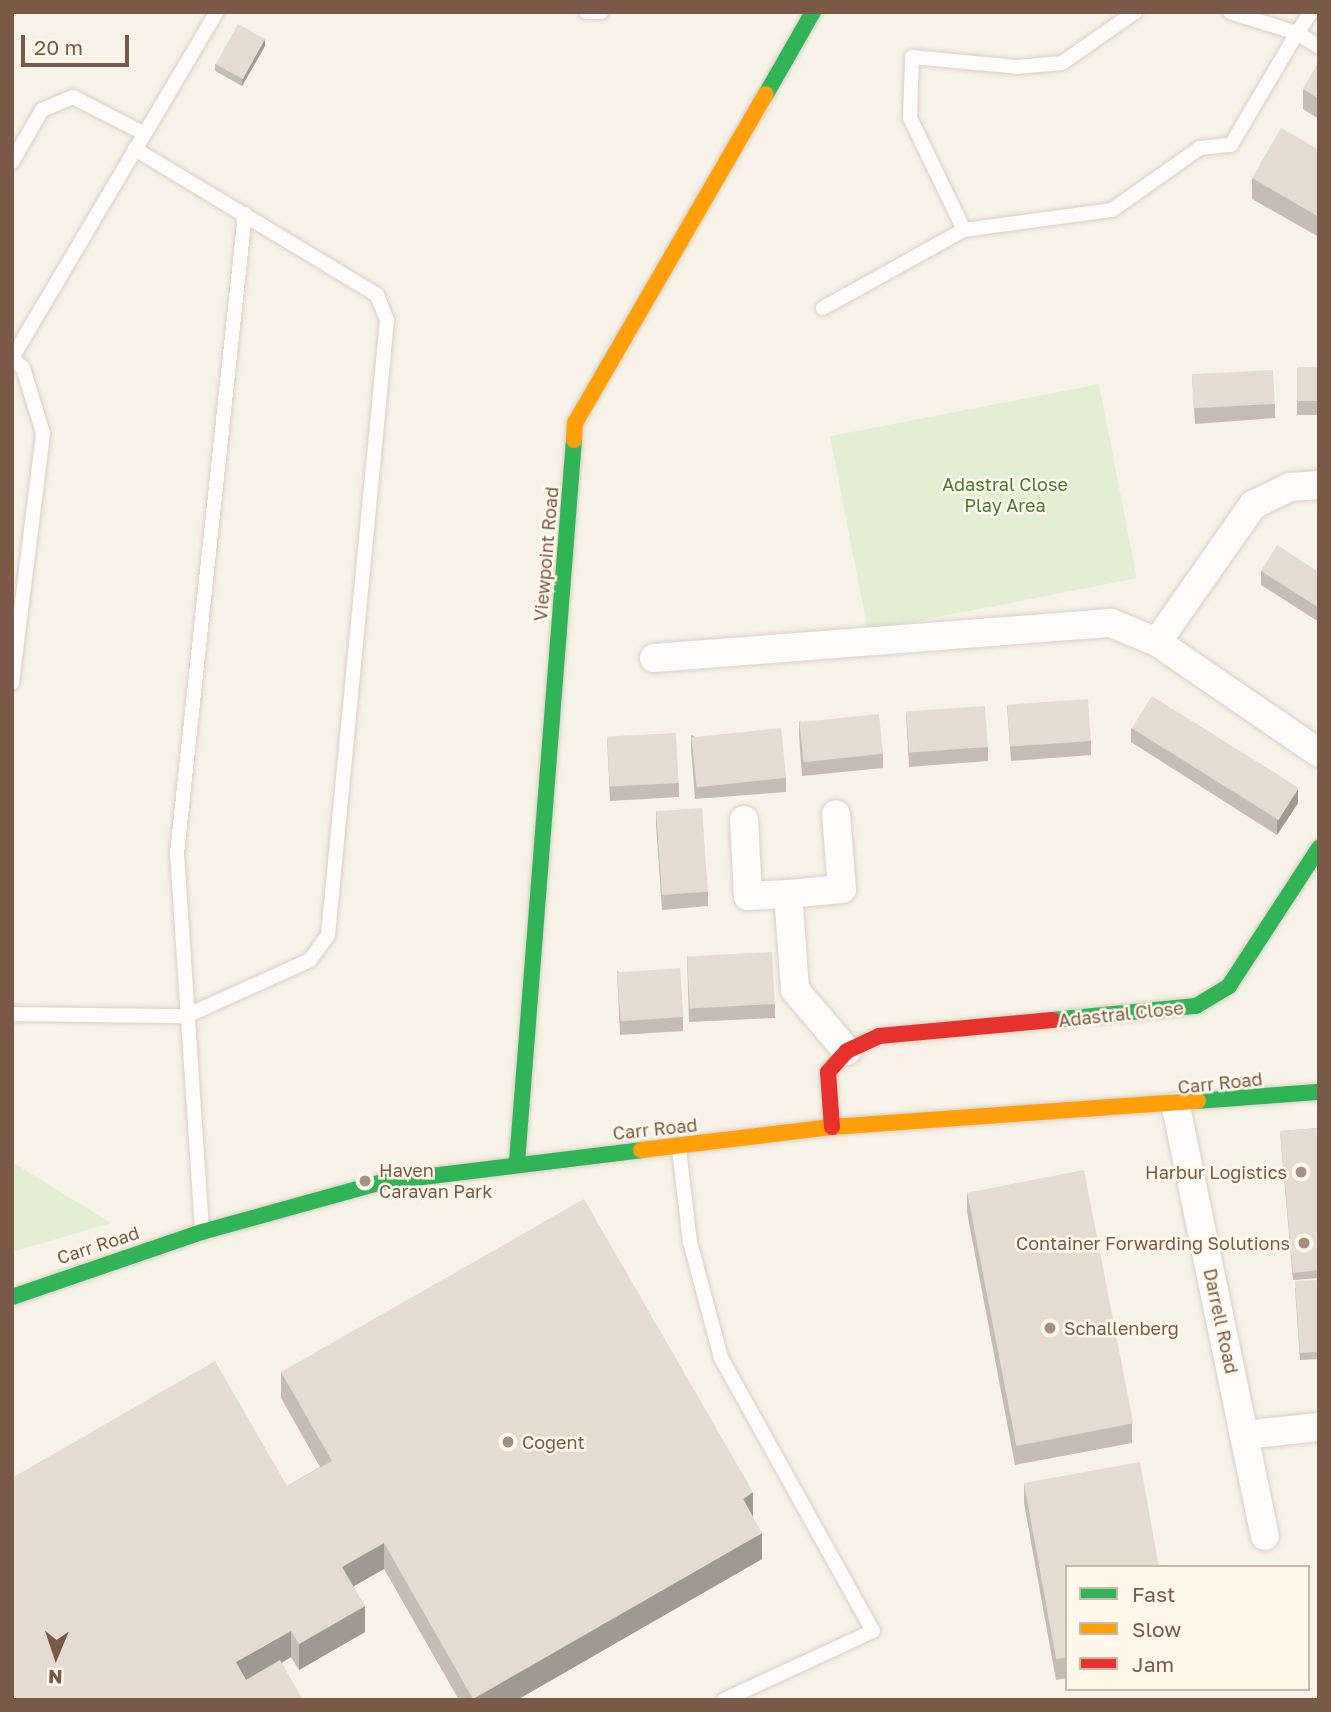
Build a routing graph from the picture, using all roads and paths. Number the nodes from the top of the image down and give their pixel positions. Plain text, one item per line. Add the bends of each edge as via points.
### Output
1 (217, 12) edge
2 (586, 12) edge
3 (601, 12) edge
4 (813, 12) edge
5 (1135, 12) edge
6 (1230, 12) edge
7 (1311, 12) edge
8 (1297, 33) junction
9 (1319, 47) edge
10 (143, 133) junction
11 (135, 149) junction
12 (12, 162) edge
13 (246, 214) junction
14 (964, 230) junction
15 (823, 308) dead end
16 (12, 358) edge
17 (1319, 485) edge
18 (1157, 642) junction
19 (654, 658) dead end
20 (12, 683) edge
21 (1319, 753) edge
22 (836, 814) dead end
23 (744, 820) dead end
24 (1319, 848) edge
25 (788, 894) junction
26 (12, 1014) edge
27 (186, 1016) junction
28 (847, 1051) junction
29 (1319, 1092) edge
30 (1176, 1107) junction
31 (832, 1126) junction
32 (679, 1147) junction
33 (517, 1162) junction
34 (202, 1232) junction
35 (12, 1297) edge
36 (1319, 1427) edge
37 (1244, 1436) junction
38 (1265, 1536) dead end
39 (724, 1700) edge

1 - 10 lane
2 - 3 lane
4 - 33 street, Viewpoint Road via 575,423
5 - 14 lane via 1062,63 1017,67 912,57 910,118
6 - 8 lane
7 - 8 lane
8 - 9 lane
8 - 14 lane via 1231,145 1200,148 1112,210
10 - 11 lane
10 - 12 lane via 73,97 42,110
11 - 13 lane
11 - 16 lane
13 - 27 lane via 177,853
13 - 27 lane via 377,295 387,320 328,935 310,960
14 - 15 lane
16 - 20 lane via 23,368 43,433
17 - 18 street via 1290,487 1253,505
18 - 19 street via 1111,622
18 - 21 street
22 - 25 street via 842,889
23 - 25 street via 748,896
24 - 28 street, Adastral Close via 1229,986 1196,1006 879,1037
25 - 28 street via 796,990
26 - 27 lane
27 - 34 lane
28 - 31 street via 828,1072
29 - 30 street, Carr Road
30 - 31 street, Carr Road
30 - 37 street, Darrell Road
31 - 32 street, Carr Road
32 - 33 street, Carr Road
32 - 39 lane via 690,1242 721,1358 873,1631
33 - 34 street, Carr Road via 382,1182
34 - 35 street, Carr Road
36 - 37 street
37 - 38 street, Darrell Road

